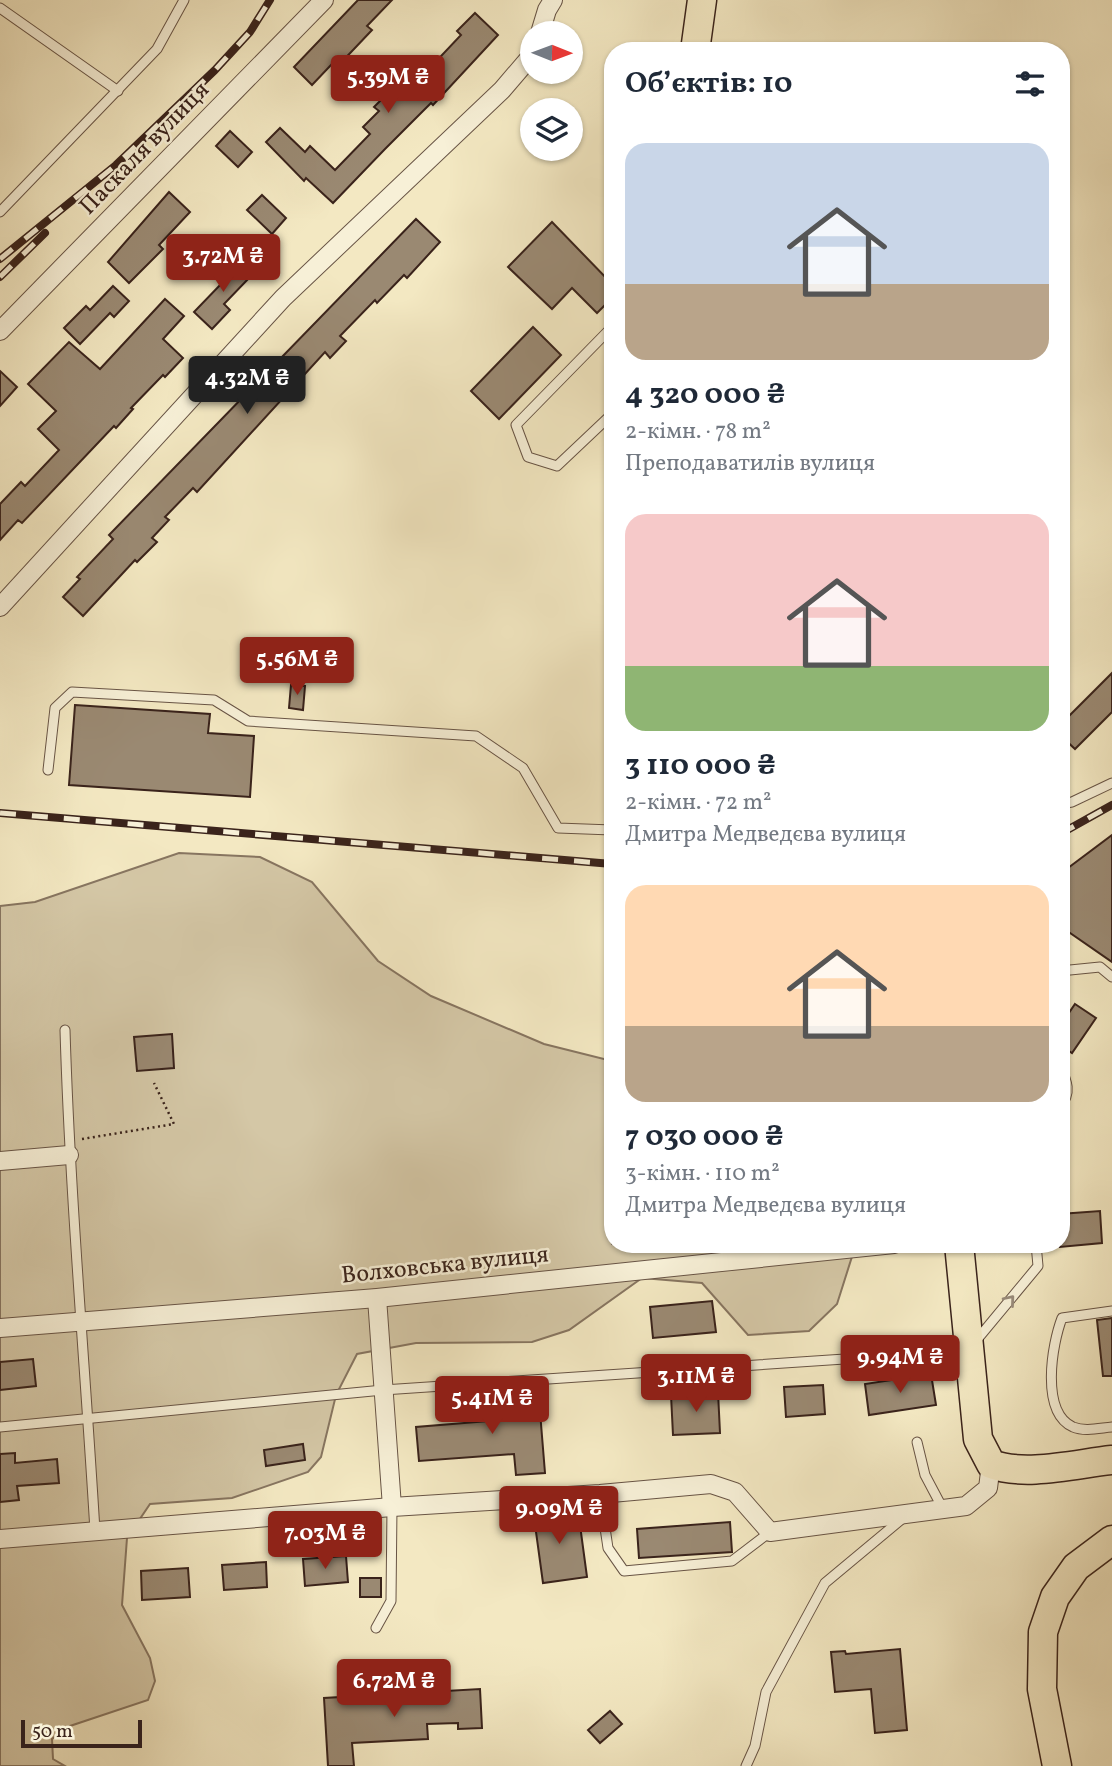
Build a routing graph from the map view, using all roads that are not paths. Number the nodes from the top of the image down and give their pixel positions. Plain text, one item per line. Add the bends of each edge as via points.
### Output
1 (184, 0) edge
2 (324, 0) edge
3 (702, 0) edge
4 (0, 8) edge
5 (696, 42) edge
6 (520, 69) edge
7 (118, 91) junction
8 (0, 212) edge
9 (0, 331) edge
10 (604, 335) edge
11 (604, 422) edge
12 (0, 607) edge
13 (48, 770) dead end
14 (1112, 783) edge
15 (1070, 802) edge
16 (604, 830) edge
17 (1070, 970) edge
18 (1112, 977) edge
19 (65, 1030) dead end
20 (69, 1149) junction
21 (0, 1161) edge
22 (808, 1253) edge
23 (960, 1253) edge
24 (1037, 1253) edge
25 (377, 1298) junction
26 (1112, 1311) edge
27 (83, 1321) junction
28 (0, 1328) edge
29 (969, 1350) junction
30 (383, 1390) junction
31 (88, 1418) junction
32 (0, 1427) edge
33 (1112, 1427) edge
34 (917, 1442) dead end
35 (1112, 1460) edge
36 (991, 1464) junction
37 (600, 1494) junction
38 (392, 1507) junction
39 (943, 1509) junction
40 (907, 1514) junction
41 (95, 1531) junction
42 (770, 1532) junction
43 (0, 1539) edge
44 (1112, 1540) edge
45 (376, 1628) dead end
46 (746, 1766) edge
47 (1056, 1766) edge

1 - 7 lane via 157,49
2 - 9 street, Паскаля вулиця
3 - 5 main road
4 - 7 lane
6 - 12 street via 283,298
7 - 8 lane
10 - 11 lane via 516,425 528,457 557,466
13 - 16 lane via 55,708 72,692 214,700 248,721 476,736 523,768 558,828
14 - 15 lane
17 - 18 lane via 1100,967
19 - 20 lane
20 - 21 street
20 - 27 lane
22 - 25 street, Волховська вулиця
23 - 29 main road
29 -> 24 lane via 1038,1266
25 - 27 street, Волховська вулиця
25 - 30 street
26 - 33 lane via 1062,1318 1056,1334 1052,1392 1062,1418 1072,1427
27 - 28 street, Волховська вулиця
27 - 31 lane
29 - 30 lane
29 - 36 main road via 978,1438
30 - 31 lane
30 - 38 street
31 - 32 lane
31 - 41 lane
34 - 39 lane via 925,1475
35 - 36 main road via 1025,1470
36 - 39 street via 988,1488 966,1506
37 - 38 street
37 - 42 street via 711,1483 735,1492
37 - 42 lane via 608,1548 624,1571 732,1561
38 - 41 street
38 - 45 lane via 391,1601
39 - 40 street
40 - 42 street
40 - 46 lane via 825,1583 766,1692
41 - 43 street
44 - 47 main road via 1076,1567 1055,1597 1043,1632 1042,1689

